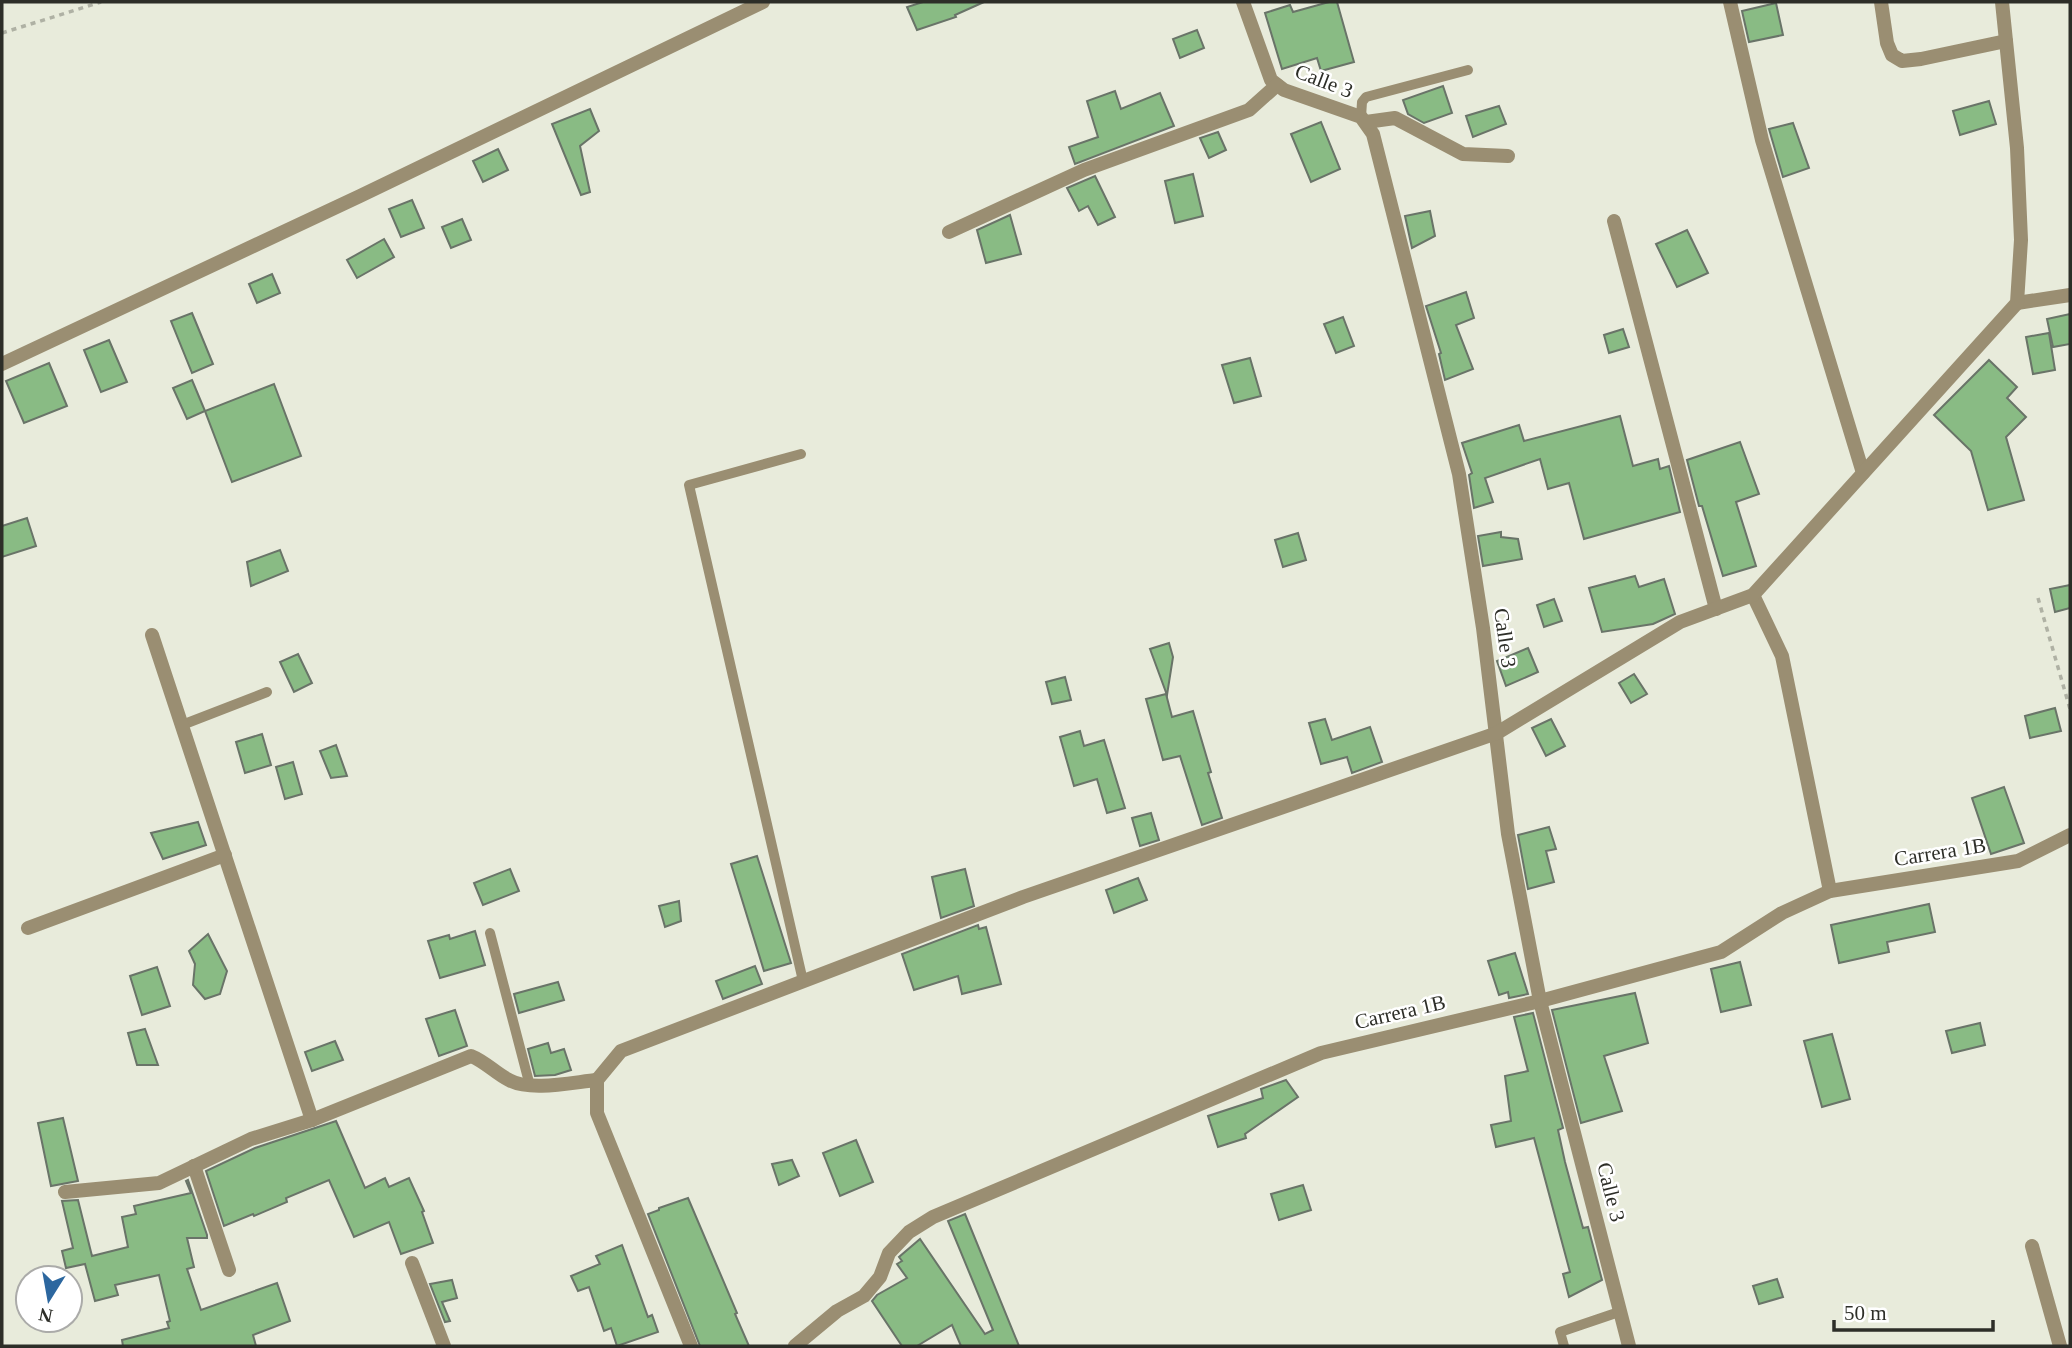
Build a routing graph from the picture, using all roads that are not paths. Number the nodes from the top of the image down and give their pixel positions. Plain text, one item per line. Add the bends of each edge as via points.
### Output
1 (763, 2) edge
2 (1242, 2) edge
3 (1730, 2) edge
4 (1881, 2) edge
5 (2003, 2) edge
6 (2006, 41) junction
7 (1468, 70) dead end
8 (1277, 85) junction
9 (1363, 120) junction
10 (1508, 156) dead end
11 (1614, 221) dead end
12 (949, 232) dead end
13 (2070, 295) edge
14 (2017, 303) junction
15 (2, 363) edge
16 (801, 454) dead end
17 (1863, 473) junction
18 (1754, 595) junction
19 (1716, 609) junction
20 (152, 635) dead end
21 (267, 692) dead end
22 (182, 725) junction
23 (1497, 733) junction
24 (2070, 835) edge
25 (225, 855) junction
26 (1830, 891) junction
27 (28, 928) dead end
28 (490, 933) dead end
29 (803, 981) junction
30 (1540, 1001) junction
31 (597, 1080) junction
32 (530, 1086) junction
33 (312, 1120) junction
34 (194, 1166) junction
35 (65, 1192) dead end
36 (2032, 1246) dead end
37 (412, 1263) dead end
38 (229, 1270) dead end
39 (1619, 1312) junction
40 (444, 1346) edge
41 (691, 1346) edge
42 (795, 1346) edge
43 (1564, 1346) edge
44 (1629, 1346) edge
45 (2060, 1346) edge

1 - 15 street
2 - 8 street, Calle 3 via 1271,80
3 - 17 street via 1762,140
4 - 6 street via 1887,43 1892,55 1902,61
5 - 6 street
6 - 14 street via 2021,240
7 - 9 lane via 1366,97
8 - 9 street, Calle 3
8 - 12 street via 1249,110 1084,170
9 - 10 street via 1395,118 1463,154
9 - 23 street, Calle 3 via 1373,134 1459,474
11 - 19 street
13 - 14 street
14 - 17 street
16 - 29 lane via 689,485
17 - 18 street
18 - 19 street
18 - 26 street via 1782,656
19 - 23 street via 1680,622
20 - 22 street
21 - 22 lane
22 - 25 street
23 - 29 street via 1023,897
23 - 30 street, Calle 3 via 1508,834
24 - 26 street, Carrera 1B via 2018,860
25 - 27 street
25 - 33 street
26 - 30 street, Carrera 1B via 1782,913 1721,951
28 - 32 lane
29 - 31 street via 621,1051
30 - 39 street, Calle 3
30 - 42 street, Carrera 1B via 1321,1053 933,1217 909,1232 889,1253 880,1277 864,1296 837,1311
31 - 32 street
31 - 41 street via 597,1114
32 - 33 street via 510,1081 471,1056
33 - 34 street via 251,1139
34 - 35 street via 159,1183
34 - 38 street
36 - 45 street
37 - 40 street
39 - 43 lane via 1560,1332
39 - 44 street, Calle 3

